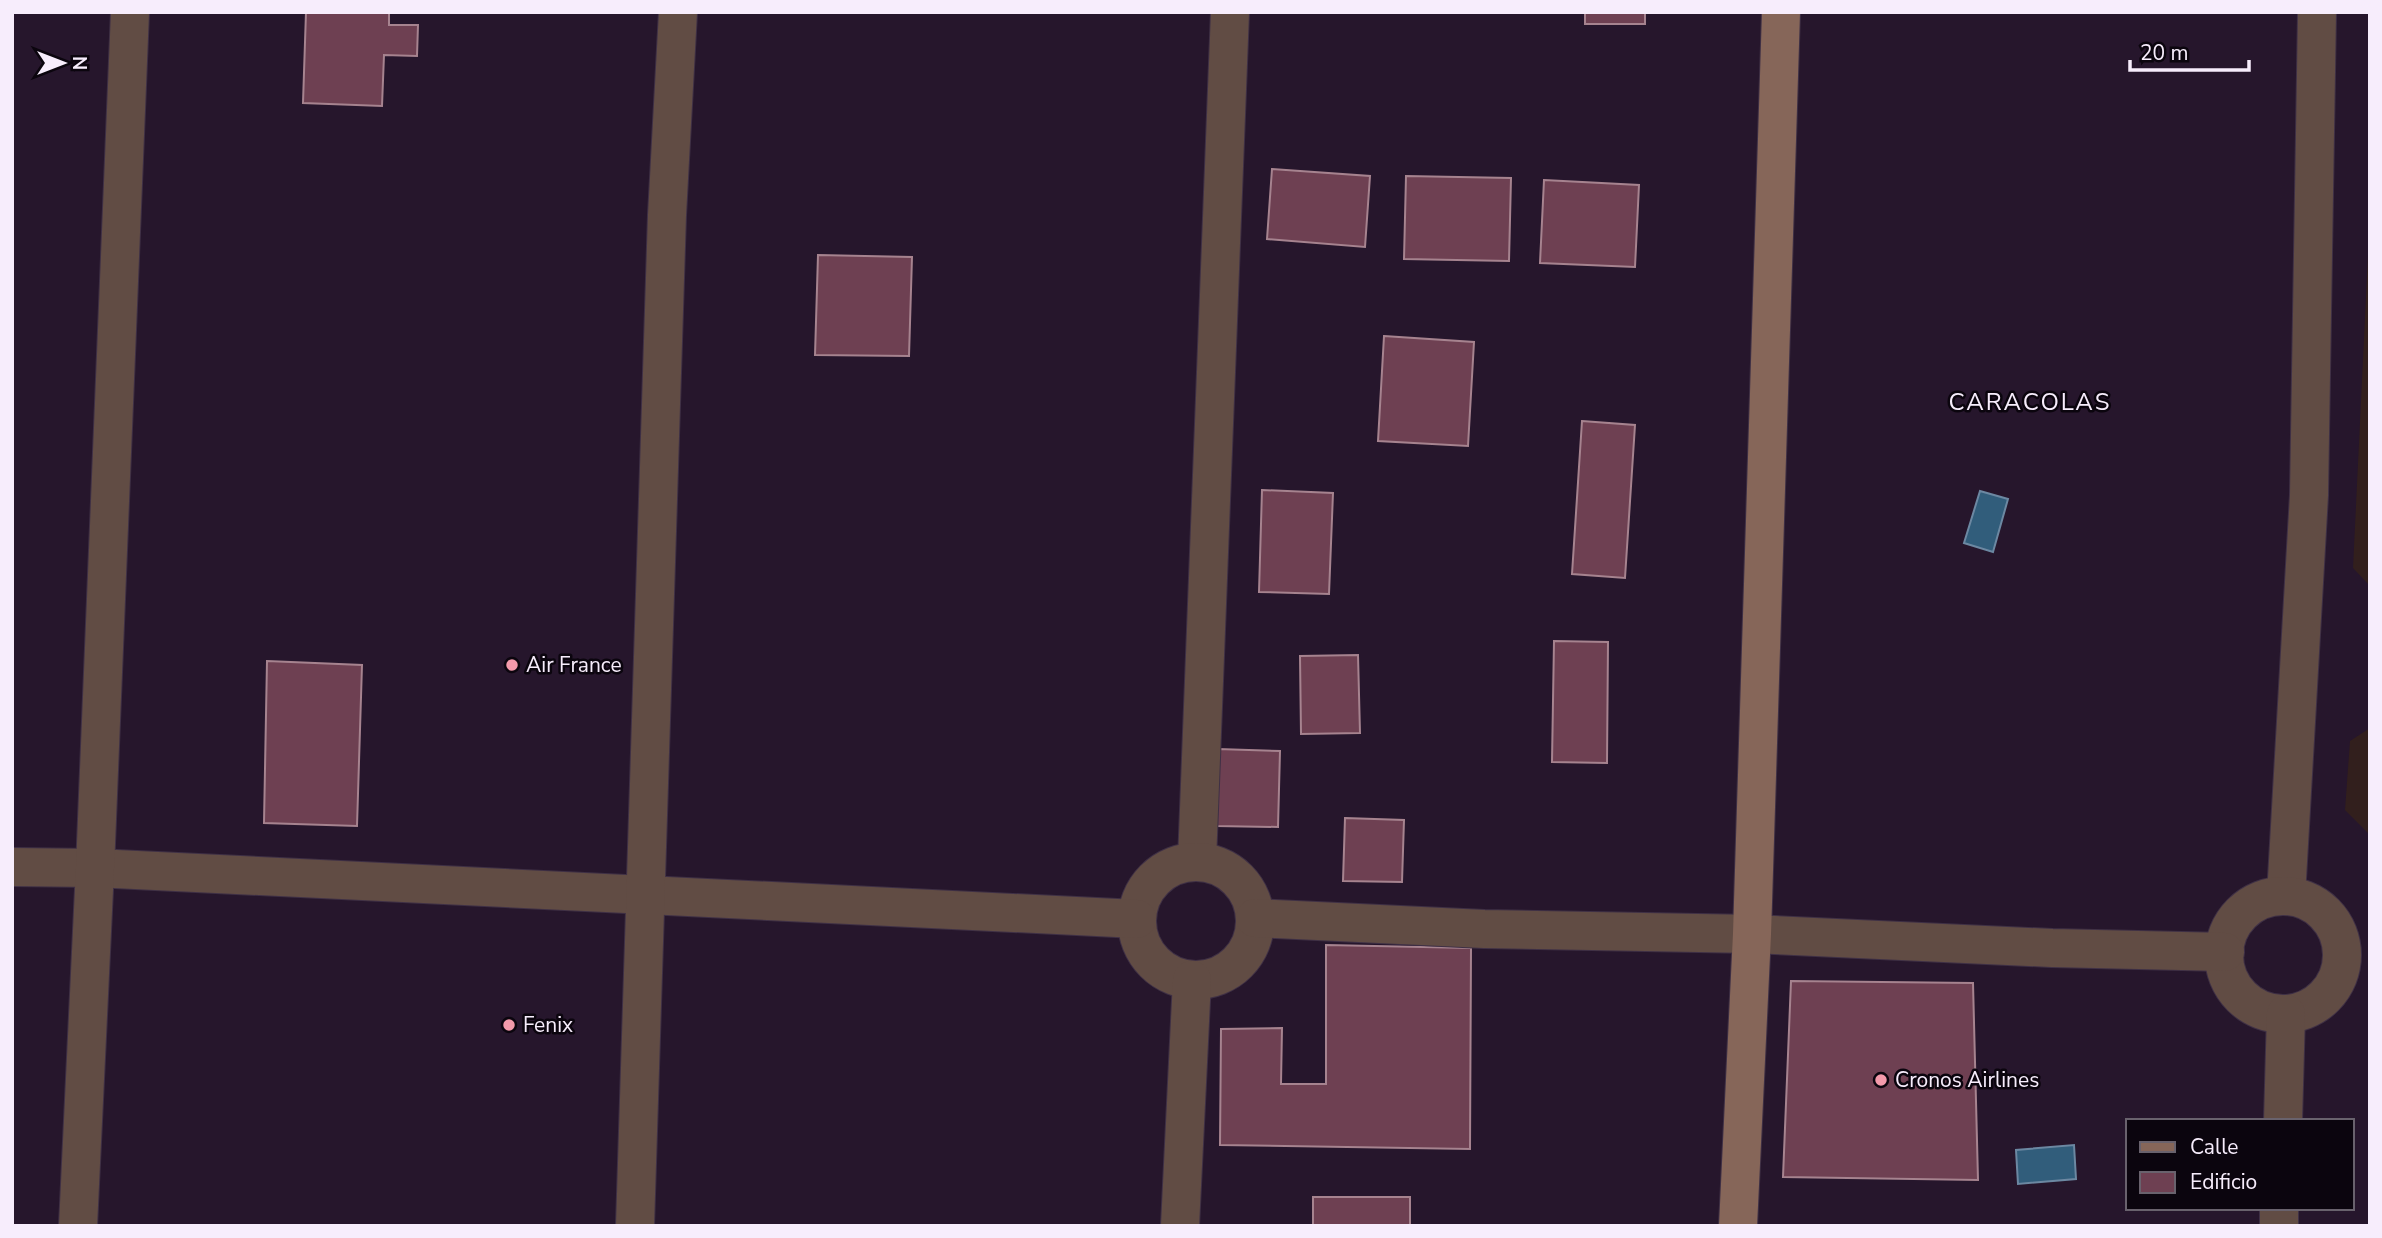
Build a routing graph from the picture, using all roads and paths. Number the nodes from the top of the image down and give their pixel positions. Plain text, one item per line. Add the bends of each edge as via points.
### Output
1 (130, 12) edge
2 (678, 12) edge
3 (1230, 12) edge
4 (1781, 12) edge
5 (2317, 12) edge
6 (1196, 862) junction
7 (12, 867) edge
8 (95, 868) junction
9 (645, 896) junction
10 (2286, 896) junction
11 (1255, 918) junction
12 (1137, 919) junction
13 (1752, 934) junction
14 (2225, 952) junction
15 (2356, 958) edge
16 (1192, 979) junction
17 (2286, 1014) junction
18 (2283, 1119) edge
19 (78, 1226) edge
20 (635, 1226) edge
21 (1180, 1226) edge
22 (1738, 1226) edge

1 - 8 street
2 - 9 street
3 - 6 street
4 - 13 street
5 - 10 street via 2309,495
6 - 11 street via 1221,867 1241,883
6 - 12 street via 1171,867 1151,883
7 - 8 street
8 - 9 street
8 - 19 street
9 - 12 street
9 - 20 street
10 - 14 street via 2260,901 2239,916
10 - 15 street via 2311,903 2331,920 2341,944
11 - 13 street via 1484,929
11 - 16 street via 1242,958 1220,975
12 - 16 street via 1148,956 1167,972
13 - 14 street
13 - 22 street
14 - 17 street via 2230,979 2242,996 2259,1009
15 - 17 street via 2340,970 2329,992 2310,1007
16 - 21 street
17 - 18 street

